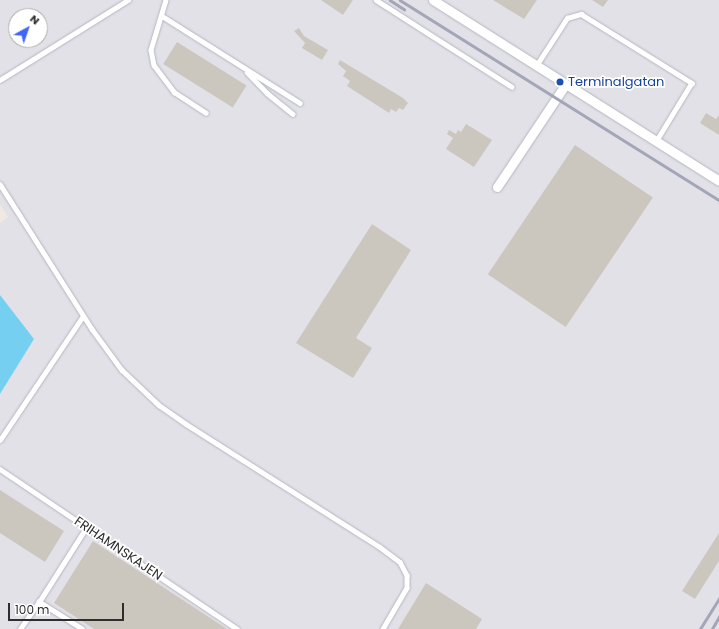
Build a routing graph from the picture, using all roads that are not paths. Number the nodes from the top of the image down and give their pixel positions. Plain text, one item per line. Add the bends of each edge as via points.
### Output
1 (128, 0) edge
2 (166, 0) edge
3 (376, 0) edge
4 (433, 0) edge
5 (162, 16) junction
6 (222, 52) junction
7 (536, 66) junction
8 (0, 80) edge
9 (565, 85) junction
10 (512, 88) dead end
11 (300, 103) dead end
12 (206, 113) dead end
13 (293, 114) dead end
14 (656, 142) junction
15 (719, 181) edge
16 (0, 184) edge
17 (497, 187) dead end
18 (83, 316) junction
19 (0, 440) edge
20 (0, 469) edge
21 (86, 528) junction
22 (39, 602) junction
23 (20, 629) edge
24 (82, 629) edge
25 (237, 629) edge
26 (383, 629) edge

1 - 8 lane
2 - 5 lane
3 - 10 lane
4 - 7 street
5 - 6 lane
5 - 12 lane via 151,50 154,65 174,92
6 - 11 lane
6 - 13 lane
7 - 9 street
7 - 14 lane via 567,18 581,14 692,83
9 - 14 street
9 - 17 street
14 - 15 street
16 - 18 lane
18 - 19 lane
18 - 26 lane via 122,370 159,405 400,562 407,575 407,588
20 - 21 lane, FRIHAMNSKAJEN
21 - 22 lane
21 - 25 lane, FRIHAMNSKAJEN
22 - 23 lane
22 - 24 lane

